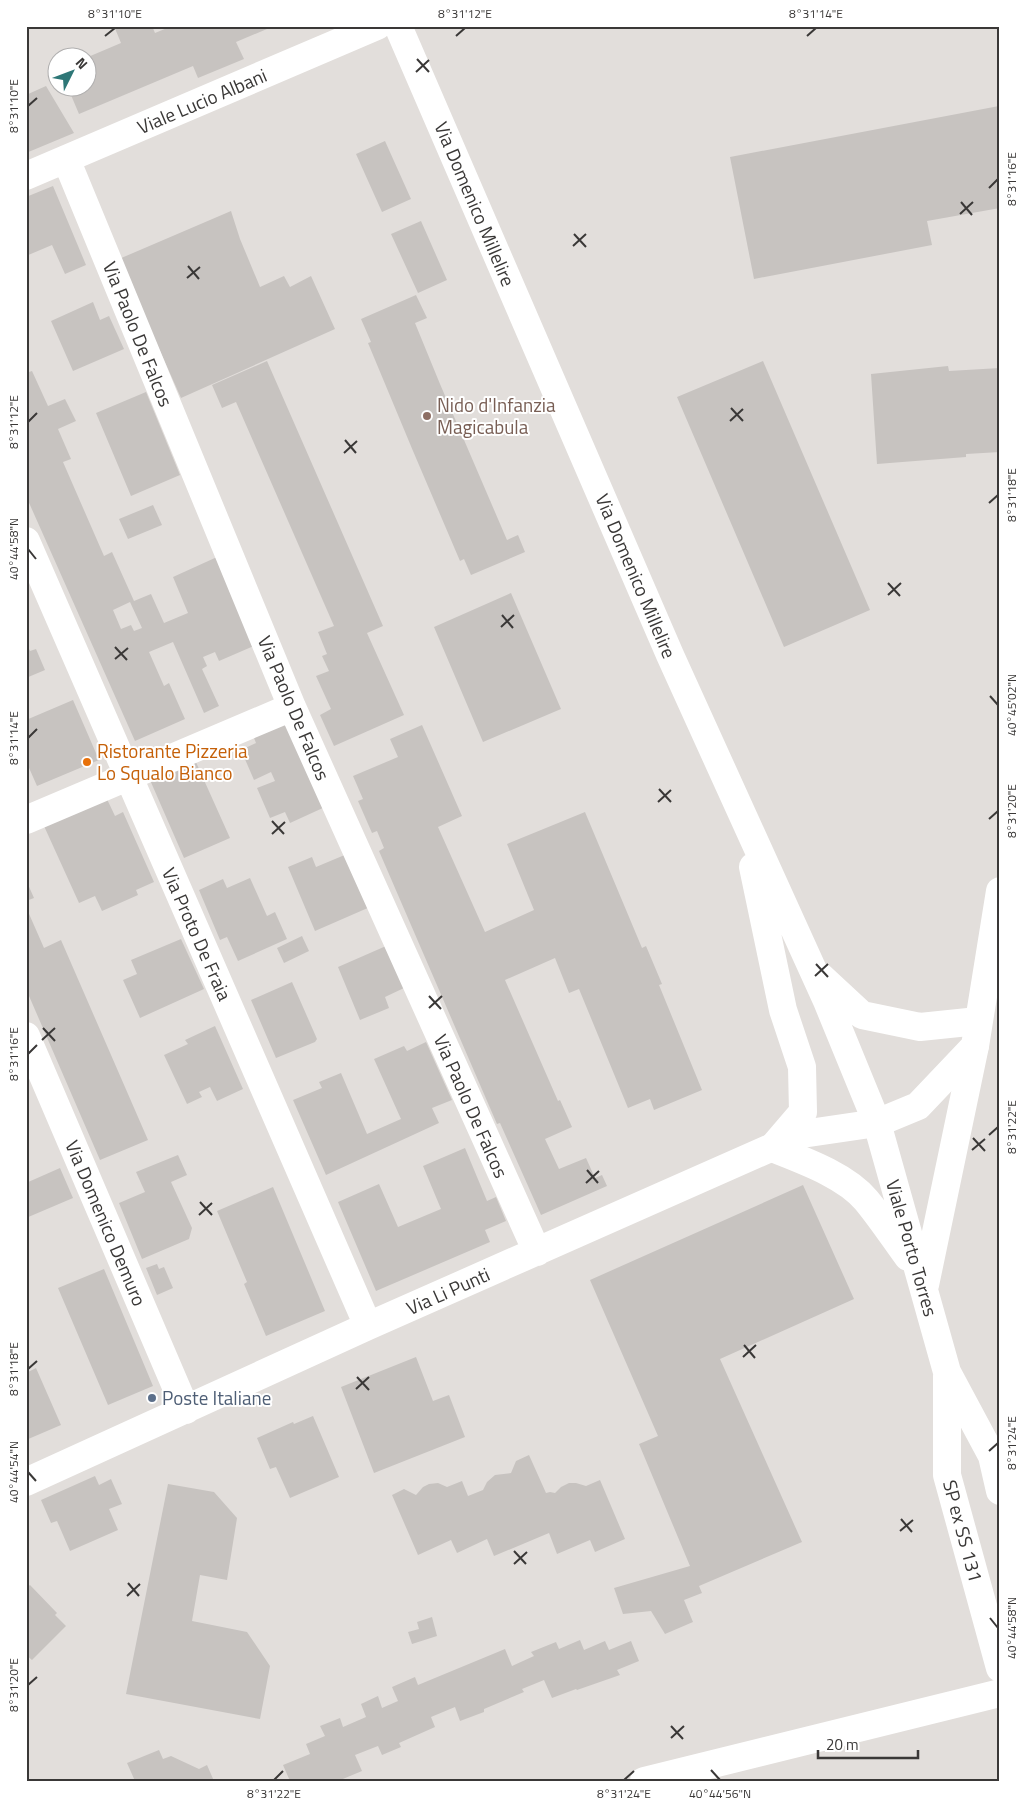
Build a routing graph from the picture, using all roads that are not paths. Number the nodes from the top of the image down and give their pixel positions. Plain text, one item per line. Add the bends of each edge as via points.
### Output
1 (377, 26) edge
2 (398, 26) edge
3 (66, 159) junction
4 (26, 176) edge
5 (26, 541) edge
6 (292, 707) junction
7 (129, 776) junction
8 (742, 815) junction
9 (26, 820) edge
10 (1000, 891) edge
11 (812, 970) junction
12 (976, 1034) junction
13 (26, 1036) edge
14 (877, 1124) junction
15 (772, 1148) junction
16 (537, 1252) junction
17 (921, 1281) junction
18 (368, 1326) junction
19 (947, 1372) junction
20 (186, 1410) junction
21 (26, 1482) edge
22 (1000, 1491) edge
23 (1000, 1668) edge
24 (1000, 1693) edge
25 (644, 1781) edge

1 - 3 street, Viale Lucio Albani
2 - 8 street, Via Domenico Millelire
3 - 4 street, Viale Lucio Albani
3 - 6 street, Via Paolo De Falcos
5 - 7 street, Via Proto De Fraia
6 - 7 street
6 - 16 street, Via Paolo De Falcos
7 - 9 street
7 - 18 street, Via Proto De Fraia
8 - 11 street, Via Domenico Millelire
8 - 15 street via 783,1010 802,1067 802,1112
10 - 12 street
11 - 12 street via 862,1015
11 - 14 street, Via Domenico Millelire
12 - 14 street, Via Li Punti via 918,1106
12 - 17 street
13 - 20 street, Via Domenico Demuro
14 - 15 street, Via Li Punti via 802,1134
14 - 17 street, Viale Porto Torres
15 - 16 street, Via Li Punti
15 - 17 street via 823,1169 854,1188 866,1199
16 - 18 street, Via Li Punti
17 - 19 street, Viale Porto Torres
18 - 20 street, Via Li Punti
19 - 22 street via 992,1456
19 - 23 street, SP ex SS 131 via 947,1475
20 - 21 street, Via Li Punti
24 - 25 street

